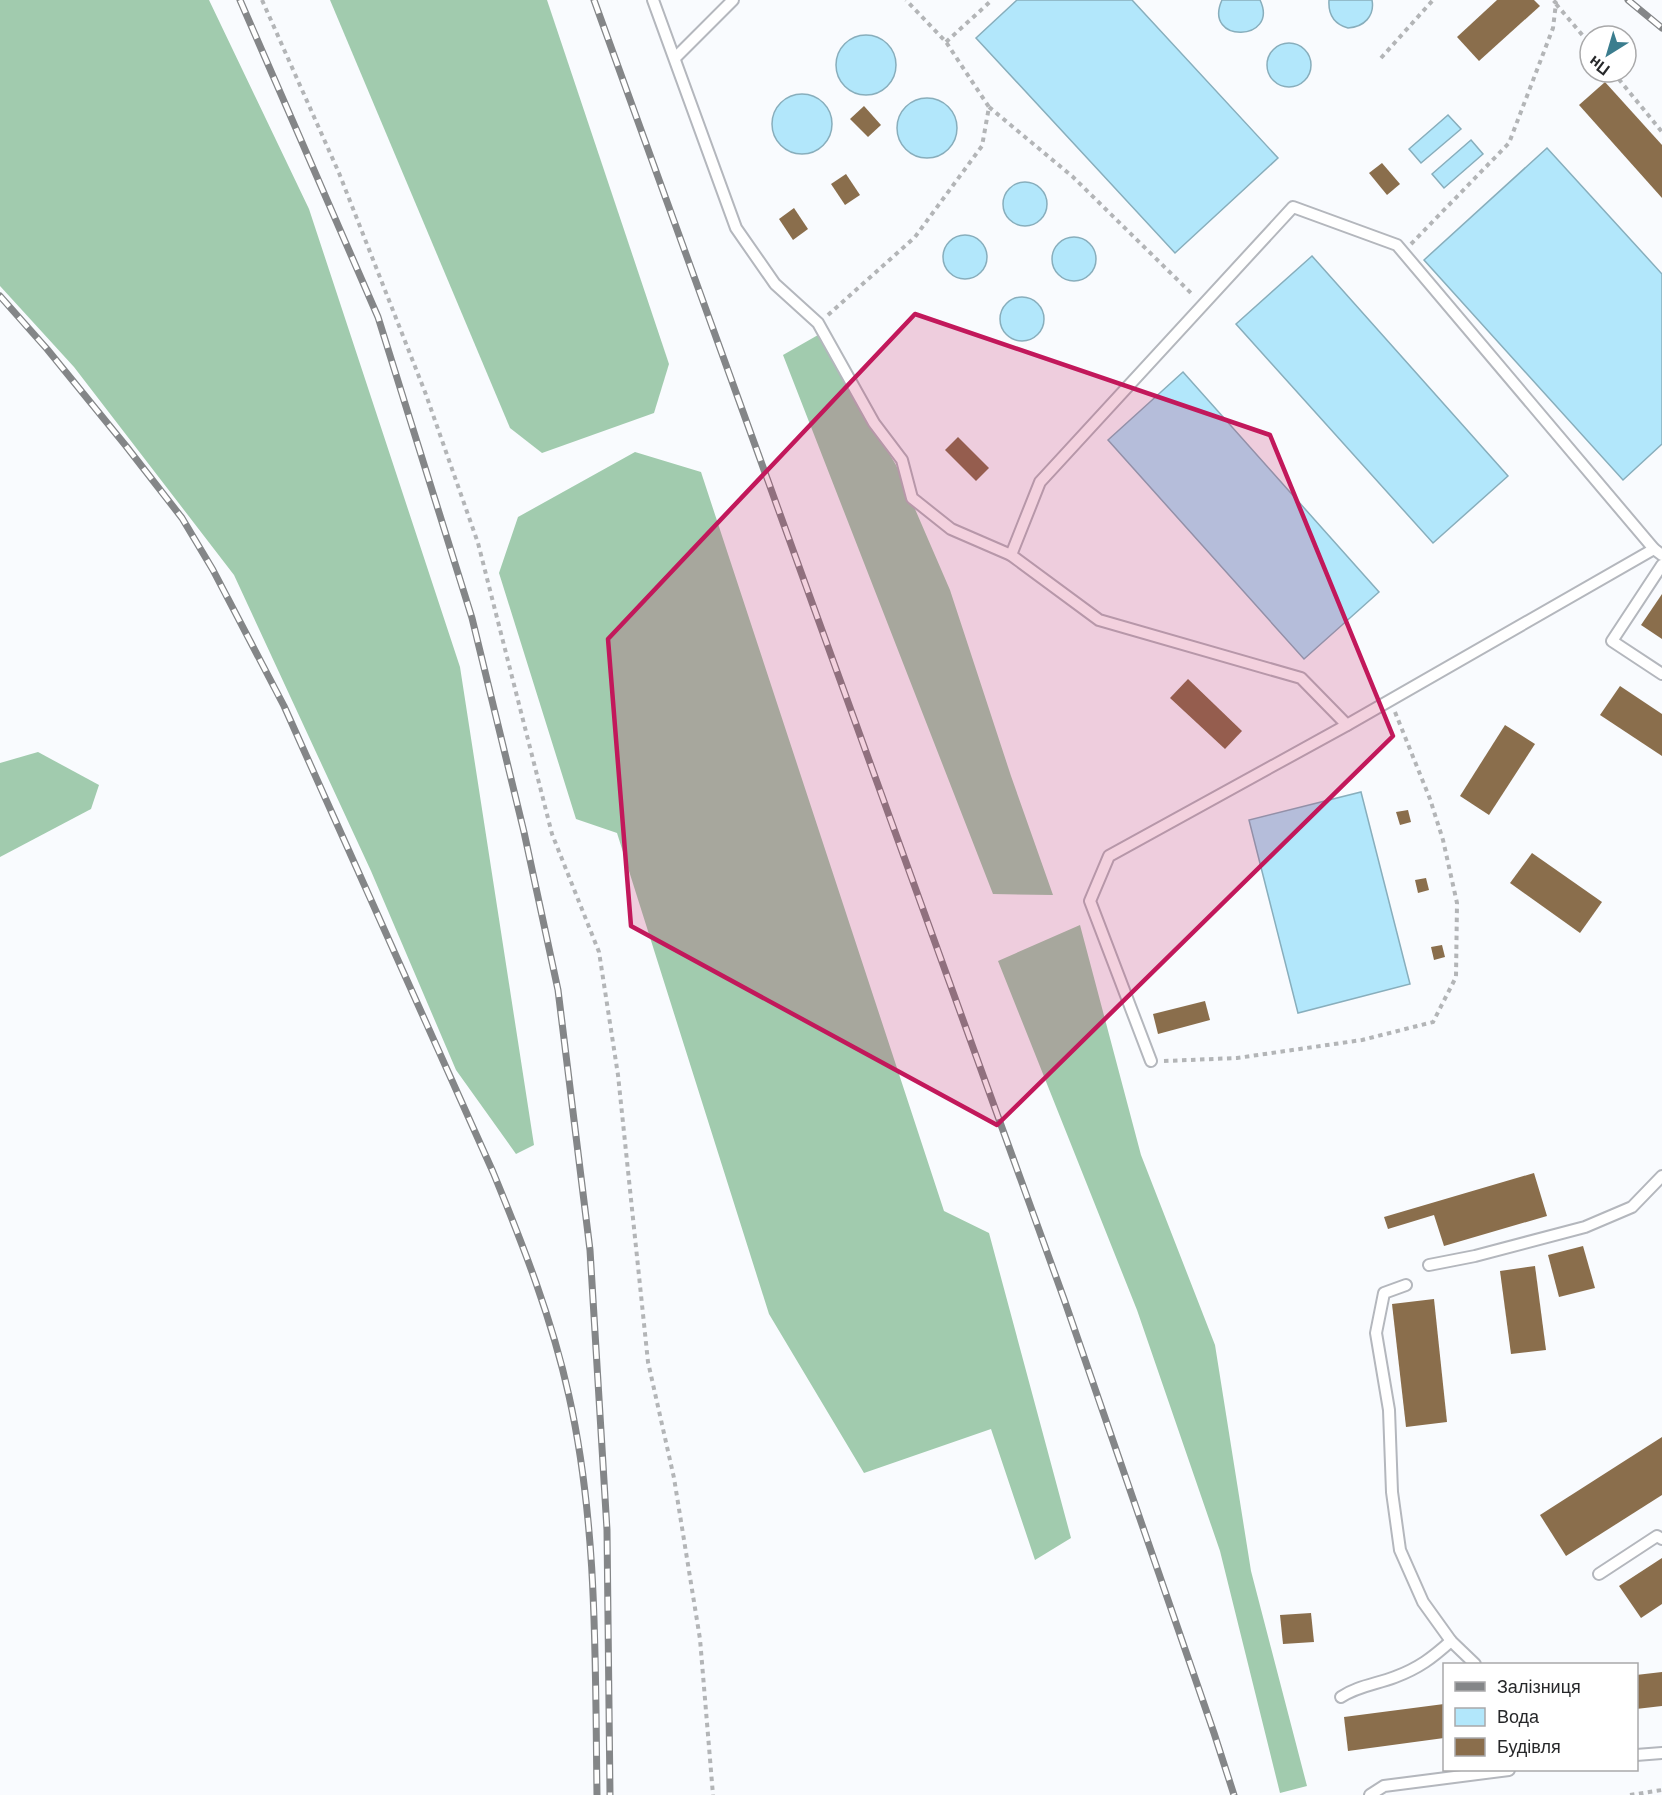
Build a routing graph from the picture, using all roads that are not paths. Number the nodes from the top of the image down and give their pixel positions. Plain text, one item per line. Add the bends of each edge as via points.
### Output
1 (653, 0) edge
2 (733, 0) edge
3 (675, 58) junction
4 (1658, 552) edge
5 (1011, 555) junction
6 (1662, 566) edge
7 (1662, 674) edge
8 (1347, 725) junction
9 (1151, 1061) road end
10 (1662, 1176) edge
11 (1429, 1265) dead end
12 (1406, 1284) dead end
13 (1662, 1539) edge
14 (1599, 1574) dead end
15 (1451, 1641) junction
16 (1474, 1663) edge
17 (1341, 1697) dead end
18 (1662, 1753) edge
19 (1638, 1755) edge
20 (1499, 1771) edge
21 (1370, 1795) edge

1 - 3 lane
2 - 3 lane
3 - 5 lane via 736,228 775,284 818,323 874,423 902,460 912,498 951,528
4 - 5 lane via 1397,245 1293,207 1040,482
4 - 8 lane
5 - 8 lane via 1099,620 1301,678
6 - 7 lane via 1612,641
8 - 9 lane via 1109,856 1090,901
10 - 11 lane via 1632,1207 1585,1227
12 - 15 lane via 1384,1293 1376,1333 1389,1410 1392,1491 1400,1550 1423,1602
13 - 14 lane via 1657,1536
15 - 16 lane
15 - 17 lane via 1427,1662 1350,1690
18 - 19 lane
20 - 21 lane via 1384,1786

